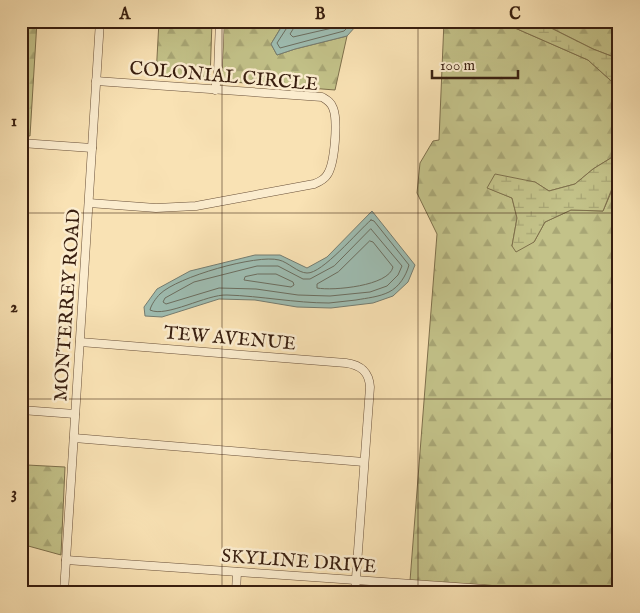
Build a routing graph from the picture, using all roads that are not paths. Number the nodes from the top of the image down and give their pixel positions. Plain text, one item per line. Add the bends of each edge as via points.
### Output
1 (100, 21) edge
2 (220, 21) edge
3 (96, 81) junction
4 (215, 90) junction
5 (21, 143) edge
6 (92, 148) junction
7 (89, 203) junction
8 (80, 342) junction
9 (21, 410) edge
10 (75, 414) junction
11 (74, 438) junction
12 (364, 462) junction
13 (66, 560) junction
14 (238, 572) junction
15 (356, 581) junction
16 (64, 592) edge
17 (236, 592) edge
18 (355, 592) edge
19 (529, 592) edge

1 - 3 street, MONTERREY ROAD
2 - 4 street
3 - 4 street, COLONIAL CIRCLE
3 - 6 street, MONTERREY ROAD
4 - 7 street, COLONIAL CIRCLE via 315,96 329,102 334,112 335,130 327,175 314,184 196,206 156,208
5 - 6 street
6 - 7 street, MONTERREY ROAD
7 - 8 street, MONTERREY ROAD
8 - 10 street, MONTERREY ROAD
8 - 12 street, TEW AVENUE via 352,364 365,371 370,380
9 - 10 street
10 - 11 street, MONTERREY ROAD
11 - 12 street
11 - 13 street, MONTERREY ROAD
12 - 15 street
13 - 14 street, SKYLINE DRIVE
13 - 16 street, MONTERREY ROAD
14 - 15 street, SKYLINE DRIVE
14 - 17 street
15 - 18 street
15 - 19 street, SKYLINE DRIVE

